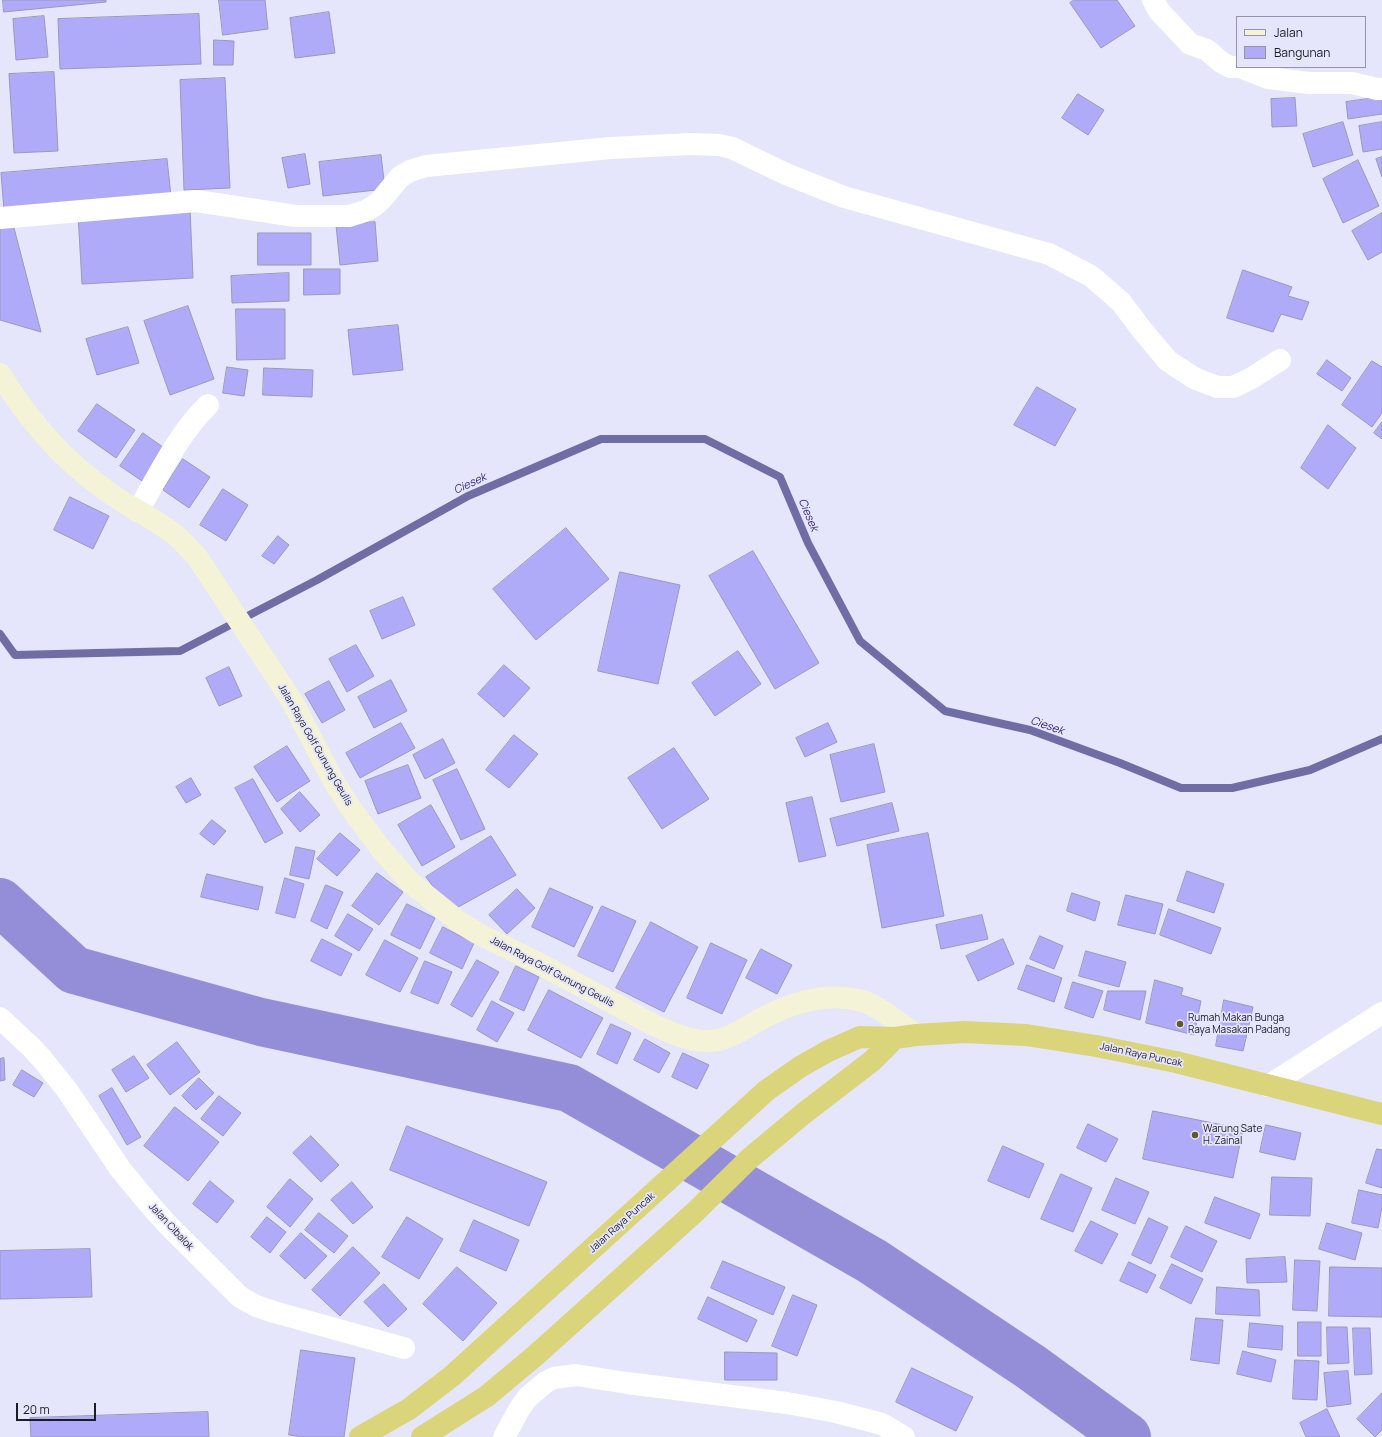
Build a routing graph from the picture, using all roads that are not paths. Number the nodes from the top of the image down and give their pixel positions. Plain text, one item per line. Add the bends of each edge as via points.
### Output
1 (1153, 0) edge
2 (1236, 67) edge
3 (1243, 68) edge
4 (1382, 89) edge
5 (0, 218) edge
6 (1280, 360) dead end
7 (0, 374) edge
8 (208, 405) dead end
9 (138, 511) junction
10 (1382, 1013) edge
11 (0, 1018) edge
12 (916, 1035) junction
13 (895, 1038) junction
14 (1268, 1086) junction
15 (1382, 1114) edge
16 (404, 1348) dead end
17 (360, 1437) edge
18 (422, 1437) edge
19 (504, 1437) edge
20 (904, 1437) edge

1 - 2 street via 1159,11 1190,44 1207,50 1220,62
3 - 4 street via 1268,78 1309,83 1352,83
5 - 6 street via 196,201 296,216 349,216 374,206 400,177 426,166 611,148 719,145 732,148 786,174 844,197 1049,254 1091,276 1122,302 1168,360 1194,378 1217,386 1233,387 1250,380
7 - 9 main road, Jalan Raya Golf Gunung Geulis via 36,425 74,465 105,490
8 - 9 street via 178,443
9 - 12 main road, Jalan Raya Golf Gunung Geulis via 179,539 196,557 292,701 350,807 381,849 411,883 452,917 477,933 667,1032 698,1040 722,1039 791,1005 807,1000 833,998 855,1000 874,1006
10 - 14 street
11 - 16 street, Jalan Cibalok via 47,1065 150,1206 240,1298 274,1312
12 - 13 highway, Jalan Raya Puncak
12 - 14 highway, Jalan Raya Puncak via 964,1032 1026,1035 1176,1062
13 - 17 highway, Jalan Raya Puncak via 860,1037 828,1051 767,1090 452,1376 409,1409
13 - 18 highway via 872,1061 750,1159 536,1355 487,1396
14 - 15 highway, Jalan Raya Puncak
19 - 20 street via 520,1408 534,1392 554,1378 576,1375 787,1403 836,1412 882,1424

